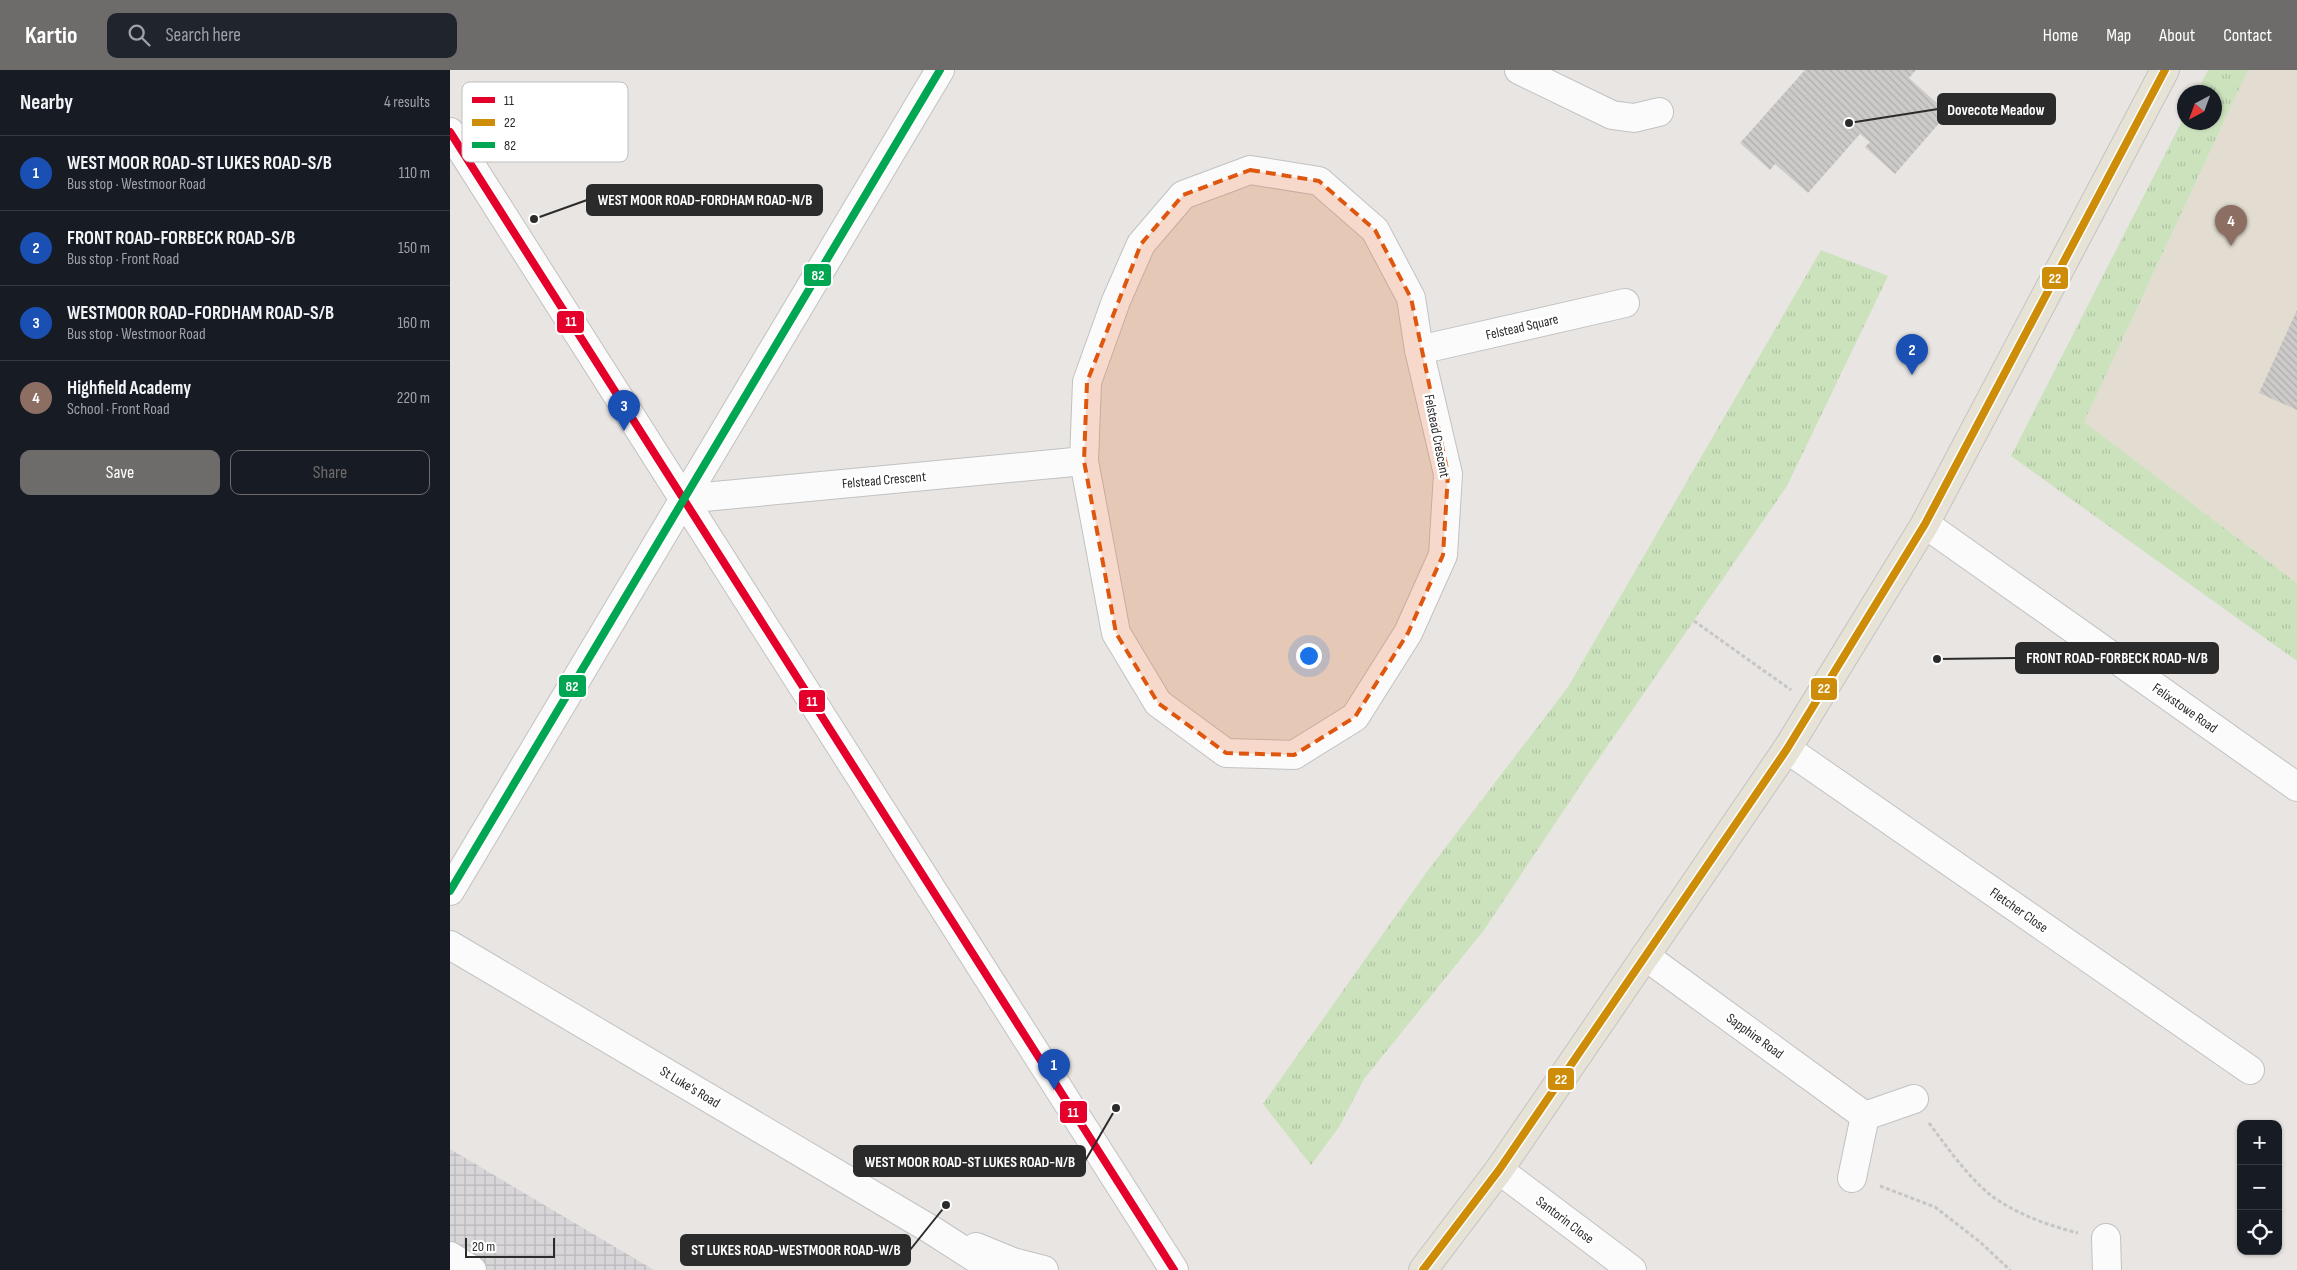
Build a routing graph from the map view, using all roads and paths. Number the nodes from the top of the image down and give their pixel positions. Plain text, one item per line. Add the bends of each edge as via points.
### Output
1 (940, 70) edge
2 (1519, 70) edge
3 (2165, 70) edge
4 (1659, 112) dead end
5 (450, 132) edge
6 (462, 151) edge
7 (469, 162) edge
8 (1624, 303) dead end
9 (1419, 350) junction
10 (1084, 461) junction
11 (683, 498) junction
12 (1925, 524) junction
13 (1694, 621) dead end
14 (1814, 706) junction
15 (1787, 749) junction
16 (2297, 787) edge
17 (450, 890) edge
18 (450, 945) edge
19 (1645, 956) junction
20 (2250, 1070) dead end
21 (1914, 1099) joint
22 (1865, 1116) junction
23 (1499, 1170) junction
24 (1852, 1178) joint
25 (930, 1229) junction
26 (2106, 1238) joint
27 (450, 1256) edge
28 (472, 1270) edge
29 (994, 1270) edge
30 (1044, 1270) edge
31 (1174, 1270) edge
32 (1423, 1270) edge
33 (1632, 1270) edge
34 (2010, 1270) edge
35 (2107, 1270) edge

1 - 11 street
2 - 4 street via 1612,114 1634,118
3 - 12 main road
5 - 6 street
7 - 11 street
8 - 9 street, Felstead Square
9 - 10 street, Felstead Crescent via 1411,298 1375,230 1319,181 1250,170 1183,195 1141,244 1116,301 1087,382
9 - 10 street, Felstead Crescent via 1448,474 1443,555 1408,633 1355,717 1294,755 1226,753 1158,703 1116,633
10 - 11 street, Felstead Crescent
11 - 17 street
11 - 31 street
12 - 14 main road
12 - 16 street, Felixstowe Road
13 - 14 path
14 - 15 main road
15 - 19 main road
15 - 20 street, Fletcher Close
18 - 25 street, St Luke's Road
19 - 22 street, Sapphire Road
19 - 23 main road
21 - 22 street
21 - 26 path via 1951,1152 1989,1193 2047,1225
22 - 24 street
23 - 32 main road
23 - 33 street, Santorin Close
24 - 34 path via 1935,1208
25 - 29 street, St Luke's Road
25 - 30 street, St Luke's Road via 1013,1262
26 - 35 street
27 - 28 street

